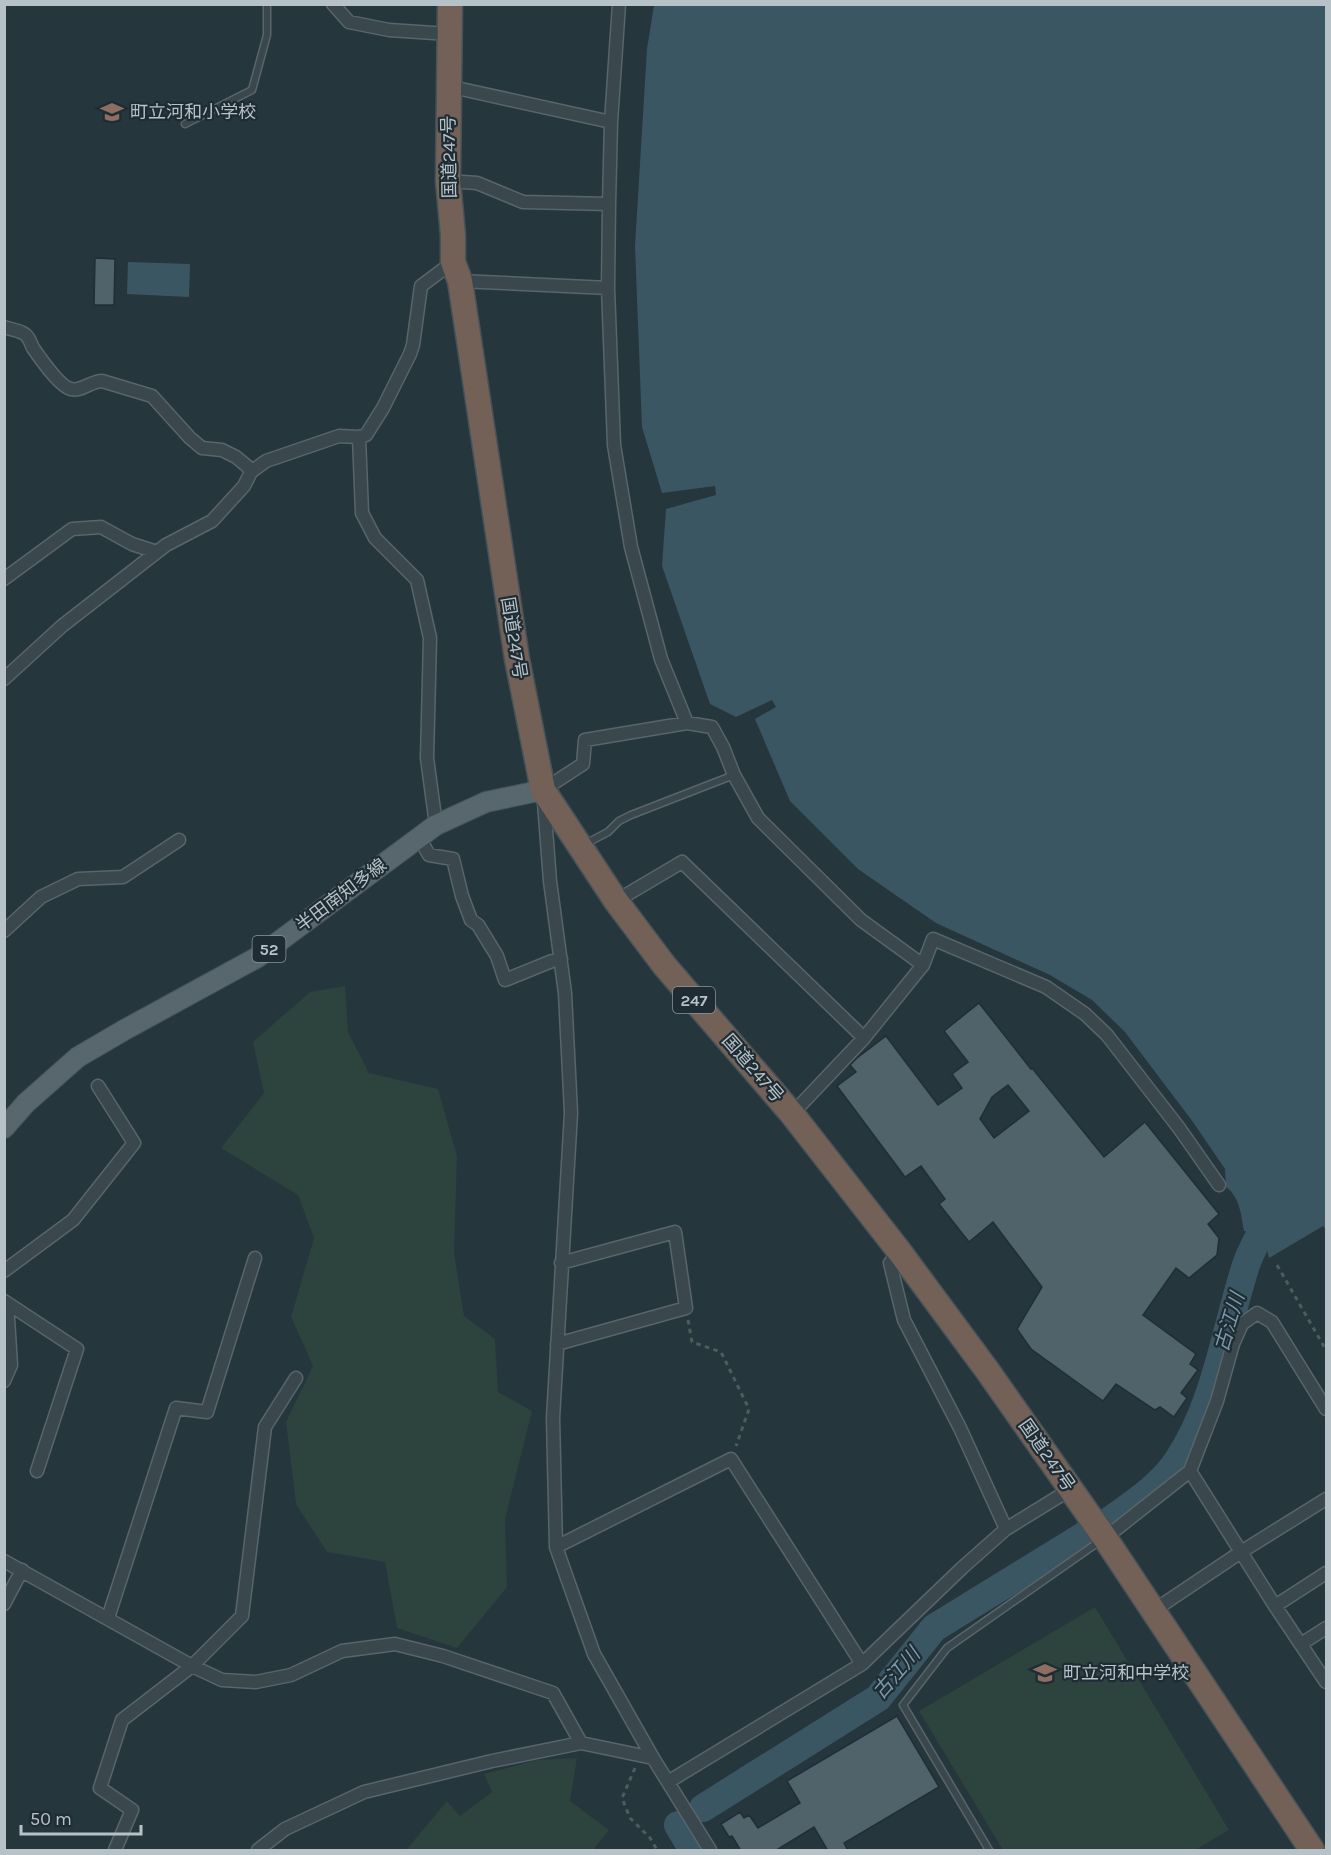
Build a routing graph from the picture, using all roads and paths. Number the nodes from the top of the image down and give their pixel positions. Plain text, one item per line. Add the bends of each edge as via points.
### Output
1 (267, 4) edge
2 (333, 4) edge
3 (450, 4) edge
4 (619, 4) edge
5 (449, 34) junction
6 (449, 88) junction
7 (611, 122) junction
8 (185, 124) dead end
9 (448, 181) junction
10 (609, 204) junction
11 (456, 272) junction
12 (608, 288) junction
13 (4, 327) edge
14 (359, 437) junction
15 (251, 472) junction
16 (157, 552) junction
17 (4, 579) edge
18 (4, 679) edge
19 (687, 723) junction
20 (734, 775) junction
21 (543, 790) junction
22 (436, 825) junction
23 (419, 837) junction
24 (179, 840) dead end
25 (579, 847) junction
26 (616, 902) junction
27 (4, 932) edge
28 (561, 959) junction
29 (923, 965) junction
30 (864, 1038) junction
31 (98, 1086) dead end
32 (792, 1114) junction
33 (4, 1128) edge
34 (1219, 1185) dead end
35 (899, 1251) junction
36 (255, 1258) dead end
37 (561, 1263) junction
38 (1277, 1265) dead end
39 (4, 1271) edge
40 (6, 1302) edge
41 (686, 1308) junction
42 (557, 1344) junction
43 (1326, 1350) edge
44 (296, 1378) dead end
45 (4, 1381) edge
46 (1326, 1409) edge
47 (731, 1459) junction
48 (37, 1471) dead end
49 (1191, 1471) junction
50 (1071, 1489) junction
51 (1326, 1499) edge
52 (1006, 1529) junction
53 (1105, 1538) junction
54 (556, 1547) junction
55 (1241, 1552) junction
56 (4, 1561) edge
57 (22, 1570) junction
58 (1326, 1573) edge
59 (4, 1604) edge
60 (1275, 1606) junction
61 (1153, 1611) junction
62 (108, 1618) junction
63 (1326, 1628) edge
64 (1301, 1644) junction
65 (862, 1664) junction
66 (192, 1666) junction
67 (1326, 1682) edge
68 (581, 1743) junction
69 (640, 1756) junction
70 (653, 1758) junction
71 (668, 1782) junction
72 (115, 1851) edge
73 (258, 1851) edge
74 (657, 1851) edge
75 (710, 1851) edge
76 (988, 1851) edge
77 (1312, 1851) edge

1 - 8 lane via 267,35 252,90
2 - 5 street via 349,22 389,30
3 - 5 highway, 国道247号 / 247
4 - 7 street
5 - 6 highway, 国道247号 / 247
6 - 7 street
6 - 9 highway, 国道247号 / 247
7 - 10 street
9 - 10 street via 477,183 523,202
9 - 11 highway, 国道247号 / 247
10 - 12 street
11 - 12 street
11 - 14 street via 421,286 410,354 383,408 366,435
11 - 21 highway, 国道247号 / 247 via 517,660
12 - 19 street via 614,445 631,547 661,660
13 - 15 street via 29,338 68,389 102,381 152,396 202,448 222,450
14 - 15 street via 339,436 266,461
14 - 22 street via 362,513 375,538 417,580 430,638 427,758
15 - 16 street via 244,486 212,521
16 - 17 street via 101,527 72,529
16 - 18 street via 62,626
19 - 20 street via 712,727
19 - 21 street via 585,740 583,764
20 - 25 lane via 631,815
20 - 29 street via 758,818 861,920
21 - 22 main road, 半田南知多線 / 52 via 486,802
21 - 25 highway, 国道247号 / 247
21 - 28 street
22 - 23 main road, 半田南知多線 / 52
23 - 28 street via 429,855 453,859 471,920 497,956 505,980
23 - 33 main road, 半田南知多線 / 52 via 258,957 78,1057
24 - 27 street via 123,878 78,879 41,897
25 - 26 highway, 国道247号 / 247
26 - 30 street via 682,861
26 - 32 highway, 国道247号 / 247 via 664,965
28 - 37 street via 571,1113
29 - 30 street
29 - 34 street via 933,939 1046,987 1085,1014 1107,1035
30 - 32 street
31 - 39 street via 134,1143 72,1220
32 - 35 highway, 国道247号 / 247
35 - 50 highway, 国道247号 / 247
35 - 52 street via 890,1263 904,1320
36 - 62 street via 207,1412 176,1408
37 - 41 street via 675,1232
37 - 42 street
38 - 43 path
40 - 45 street via 11,1365
40 - 48 street via 77,1349
41 - 42 street
41 - 47 path via 692,1342 721,1352 749,1409
42 - 54 street via 553,1418
44 - 66 street via 265,1427 242,1616
46 - 49 street via 1272,1322 1257,1313 1242,1324 1233,1344
47 - 54 street
47 - 65 street
49 - 53 street
49 - 55 street
50 - 52 street
50 - 53 highway, 国道247号 / 247
51 - 55 street
52 - 65 street
53 - 61 highway, 国道247号 / 247
53 - 76 lane via 947,1647 903,1705
54 - 70 street via 594,1654
55 - 60 street
55 - 61 street
56 - 57 street
57 - 59 street
57 - 62 street
58 - 60 street
60 - 64 street
61 - 77 highway, 国道247号 / 247
62 - 66 street
63 - 64 street
64 - 67 street
65 - 71 street
66 - 68 street via 222,1680 256,1682 291,1675 342,1651 395,1644 553,1693
66 - 72 street via 122,1720 100,1788 132,1810
68 - 69 street
68 - 73 street via 364,1792 285,1829
69 - 70 street
69 - 74 path via 622,1798 630,1818
70 - 71 street
71 - 75 street

